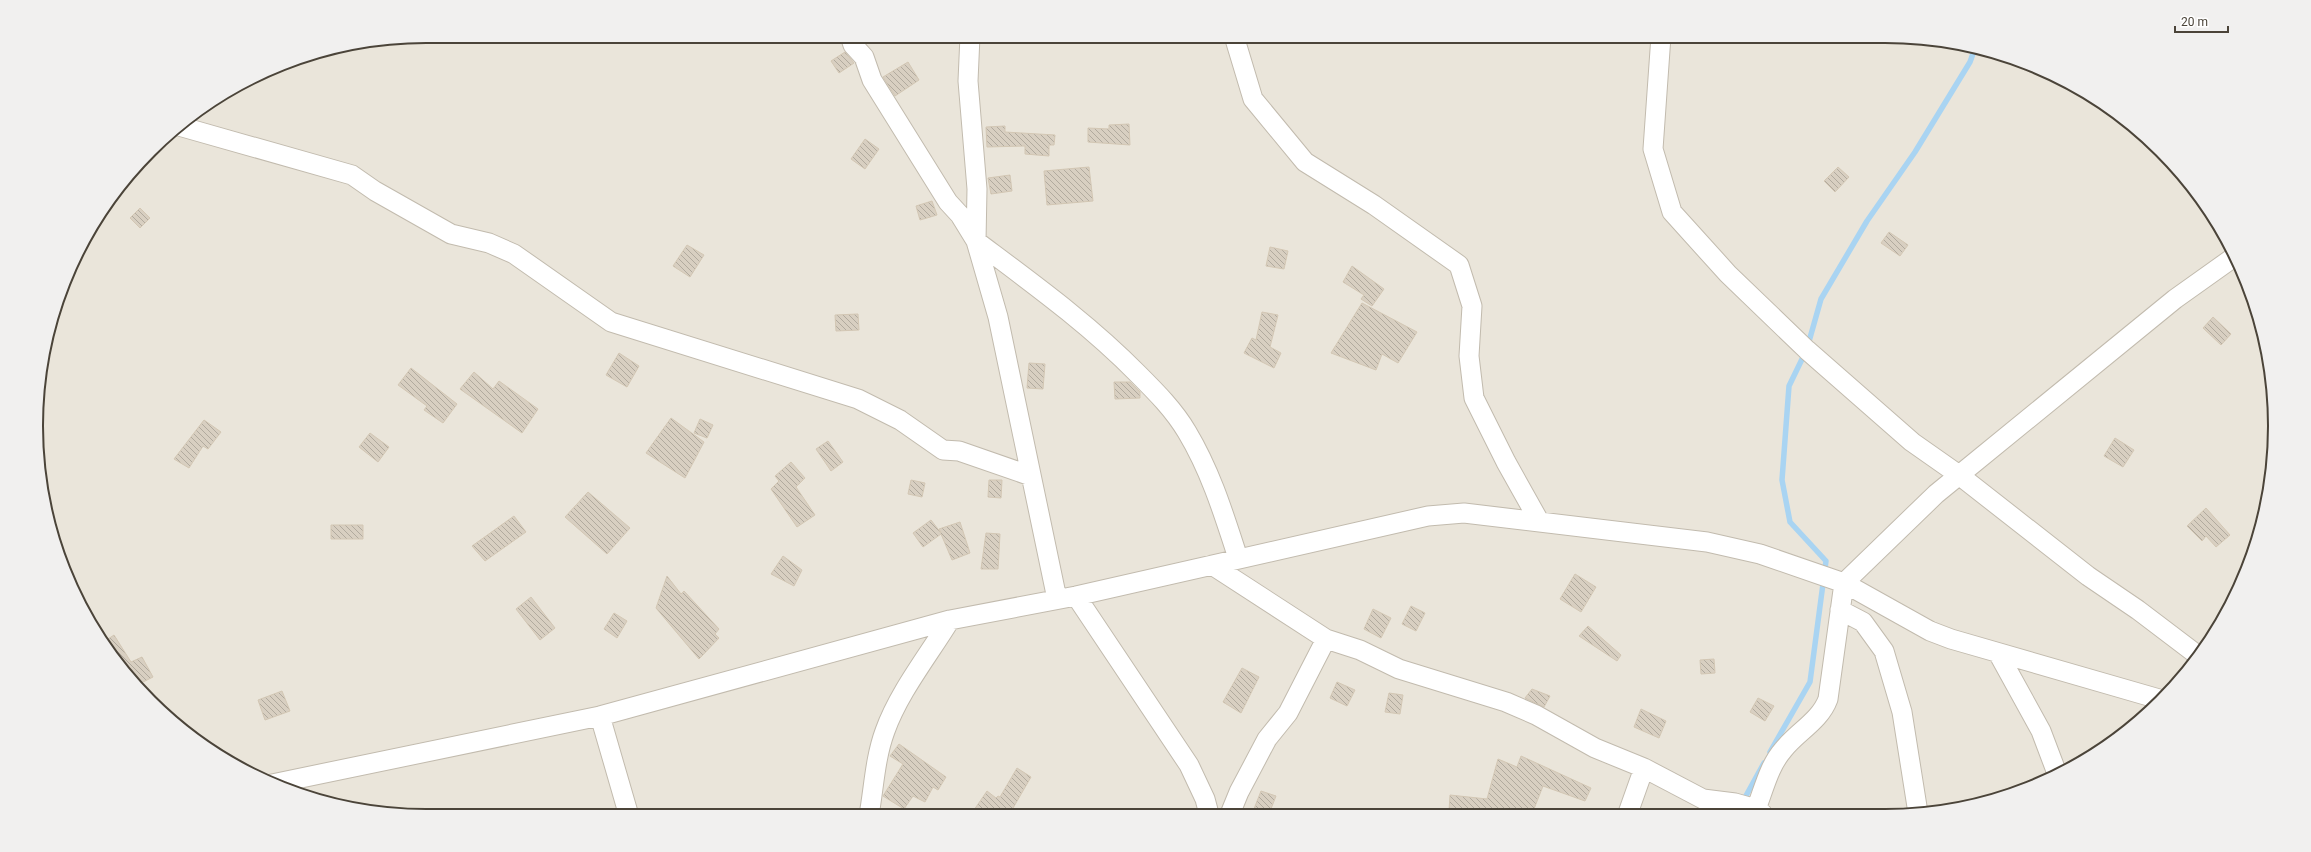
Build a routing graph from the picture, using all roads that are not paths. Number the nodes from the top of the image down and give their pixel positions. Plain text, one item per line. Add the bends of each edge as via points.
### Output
1 (852, 43) edge
2 (970, 43) edge
3 (1236, 43) edge
4 (1661, 43) edge
5 (185, 128) edge
6 (976, 241) junction
7 (2230, 260) edge
8 (1959, 475) junction
9 (1031, 476) junction
10 (1539, 521) junction
11 (1238, 558) junction
12 (1212, 565) junction
13 (1844, 583) junction
14 (1076, 596) junction
15 (1057, 599) junction
16 (1840, 610) junction
17 (950, 620) junction
18 (1326, 638) junction
19 (2194, 652) edge
20 (1998, 653) junction
21 (2155, 698) edge
22 (600, 716) junction
23 (1644, 768) junction
24 (2055, 769) edge
25 (283, 782) edge
26 (1917, 807) edge
27 (627, 809) edge
28 (870, 809) edge
29 (1208, 809) edge
30 (1232, 809) edge
31 (1629, 809) edge
32 (1753, 809) edge
33 (1760, 809) edge

1 - 6 street via 864,57 872,80 948,202 960,215
2 - 6 street via 968,81 977,189
3 - 10 street via 1253,99 1306,162 1374,204 1459,265 1472,306 1469,356 1474,398
4 - 8 street via 1653,149 1672,212 1728,274 1807,350 1912,442
5 - 9 street via 352,175 451,234 489,243 514,254 611,322 858,399 900,420 942,450 958,451
6 - 9 street via 998,317
6 - 11 street via 1069,311 1114,350 1163,399 1187,431 1213,482
7 - 8 street via 2175,299
8 - 13 street
8 - 19 street via 2088,576
9 - 15 street
10 - 11 street via 1464,513 1428,516
10 - 13 street via 1707,542 1760,554
11 - 12 street
12 - 14 street
12 - 18 street
13 - 16 street
13 - 20 street via 1930,631
14 - 15 street
14 - 29 street via 1189,765
15 - 17 street
16 - 26 street via 1862,622 1884,651 1902,712
16 - 33 street via 1828,699 1824,709 1783,750 1774,763
17 - 22 street
17 - 28 street via 900,700 885,730 877,758
18 - 23 street via 1360,650 1399,669 1506,702 1536,715 1595,748
18 - 30 street via 1288,713 1267,739
20 - 21 street
20 - 24 street via 2041,730
22 - 25 street
22 - 27 street
23 - 31 street
23 - 32 street via 1703,799 1735,803

